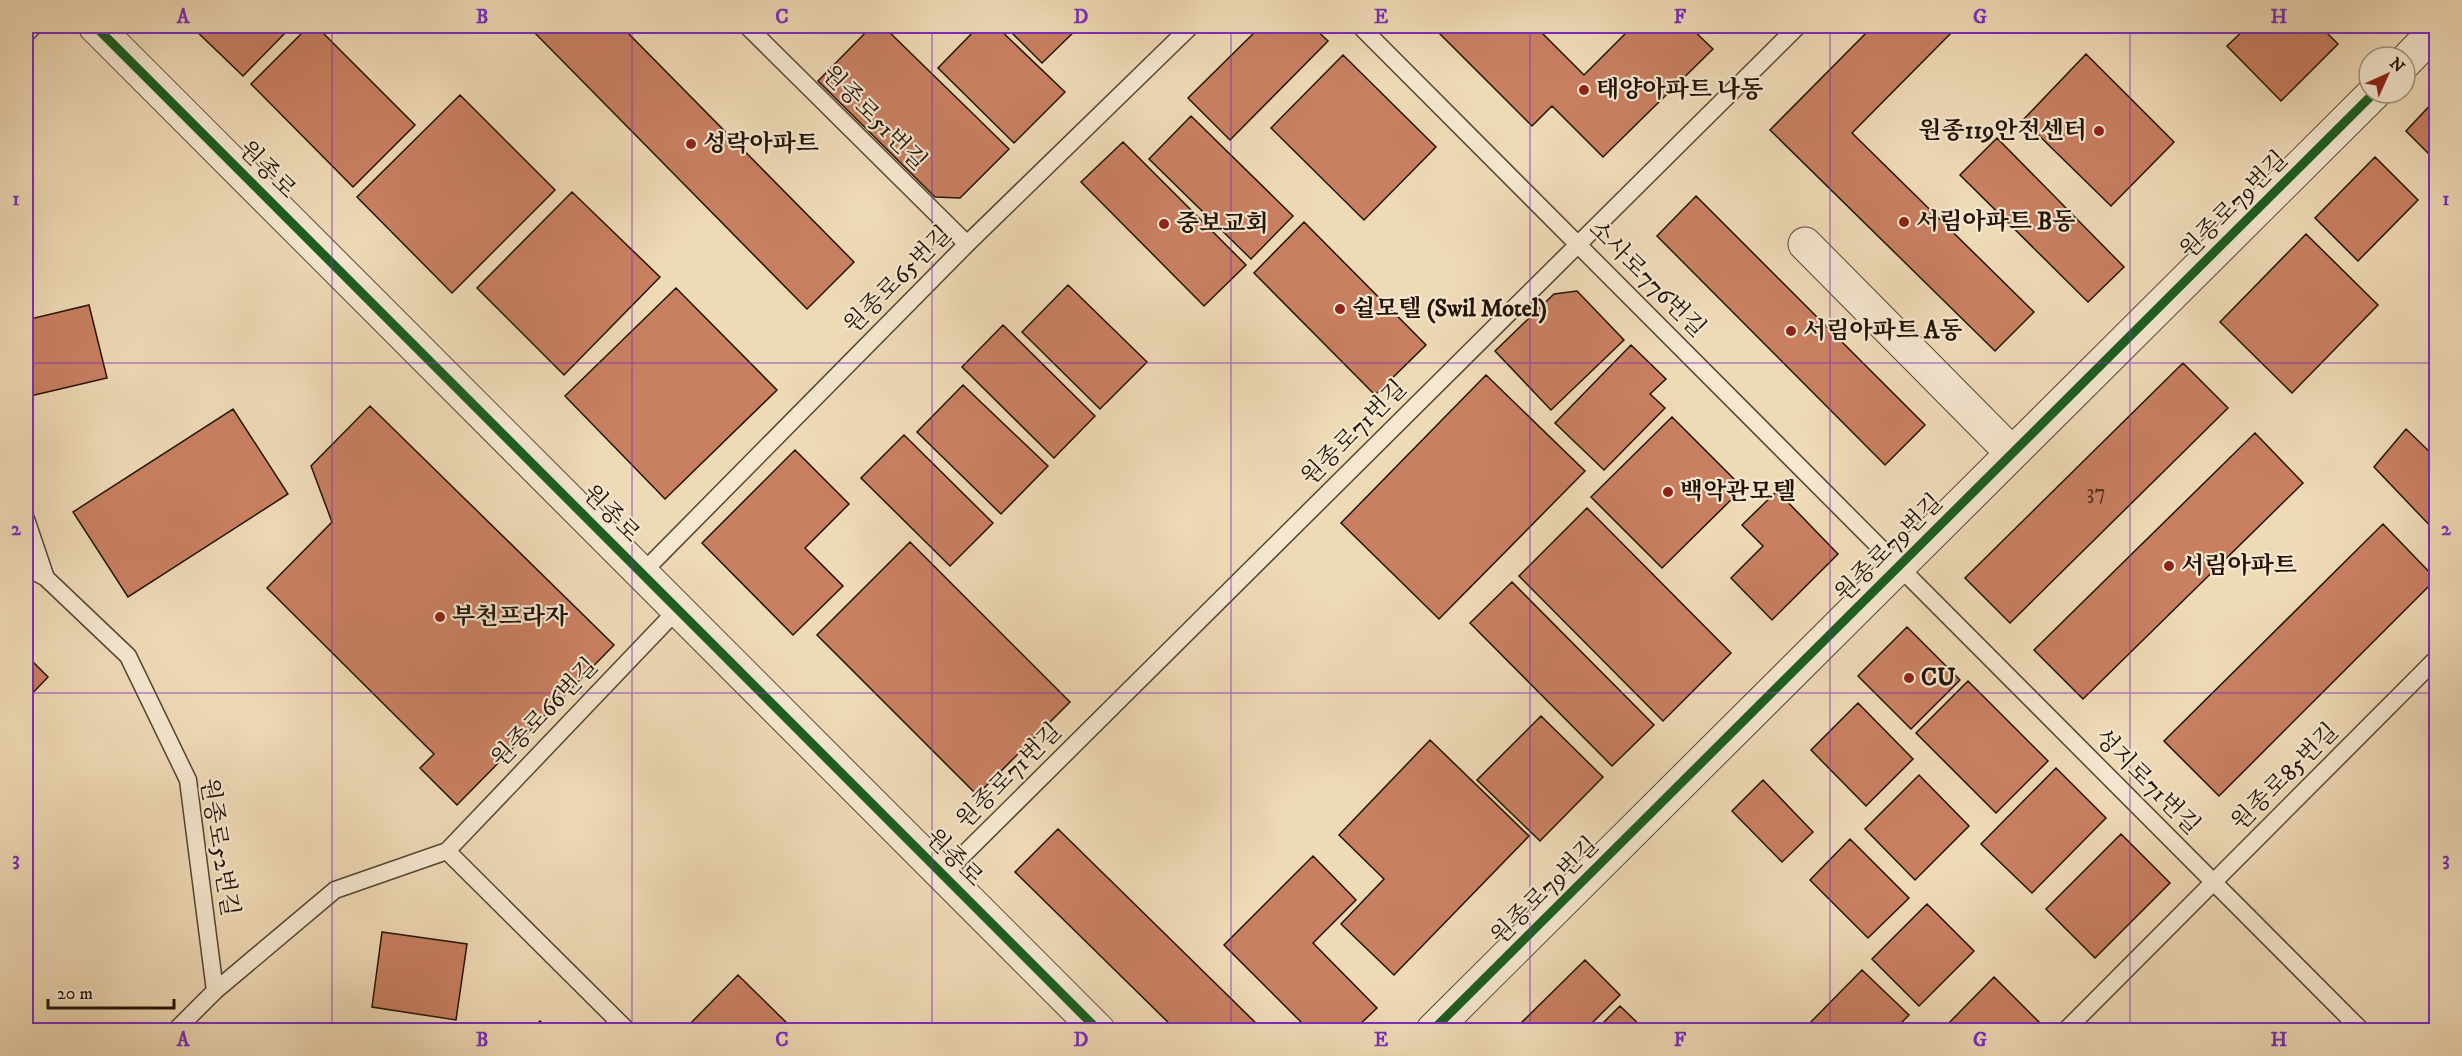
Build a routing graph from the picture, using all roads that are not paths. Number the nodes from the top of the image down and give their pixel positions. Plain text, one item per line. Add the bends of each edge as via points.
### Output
1 (34, 26) edge
2 (95, 26) edge
3 (747, 26) edge
4 (1191, 26) edge
5 (1360, 26) edge
6 (1798, 26) edge
7 (2436, 30) edge
8 (26, 34) edge
9 (2417, 50) edge
10 (2361, 105) edge
11 (967, 244) junction
12 (1578, 244) junction
13 (1805, 244) dead end
14 (2012, 453) junction
15 (26, 519) edge
16 (1899, 566) junction
17 (26, 567) edge
18 (642, 573) junction
19 (46, 578) junction
20 (678, 609) junction
21 (2436, 659) edge
22 (447, 850) junction
23 (943, 875) junction
24 (2214, 883) junction
25 (215, 991) junction
26 (176, 1030) edge
27 (627, 1030) edge
28 (1098, 1030) edge
29 (1433, 1030) edge
30 (2067, 1030) edge
31 (2361, 1030) edge

1 - 8 lane
2 - 18 street, 원종로
3 - 11 lane, 원종로51번길
4 - 11 lane, 원종로65번길
5 - 12 lane, 소사로776번길
6 - 12 lane, 원종로71번길
7 - 9 street
10 - 14 street, 원종로79번길
11 - 18 lane, 원종로65번길
12 - 16 lane, 소사로776번길
12 - 23 lane, 원종로71번길
13 - 14 street
14 - 16 street, 원종로79번길
15 - 19 lane, 원종로52번길
16 - 24 lane, 성지로71번길
16 - 29 street, 원종로79번길
17 - 19 lane, 원종로52번길
18 - 20 street, 원종로
19 - 25 lane, 원종로52번길 via 128,656 188,780
20 - 22 lane, 원종로66번길
20 - 23 street, 원종로
21 - 24 lane, 원종로85번길
22 - 25 lane, 원종로66번길 via 335,890
22 - 27 lane
23 - 28 street, 원종로
24 - 30 lane, 원종로85번길
24 - 31 lane, 성지로71번길
25 - 26 lane, 원종로66번길

